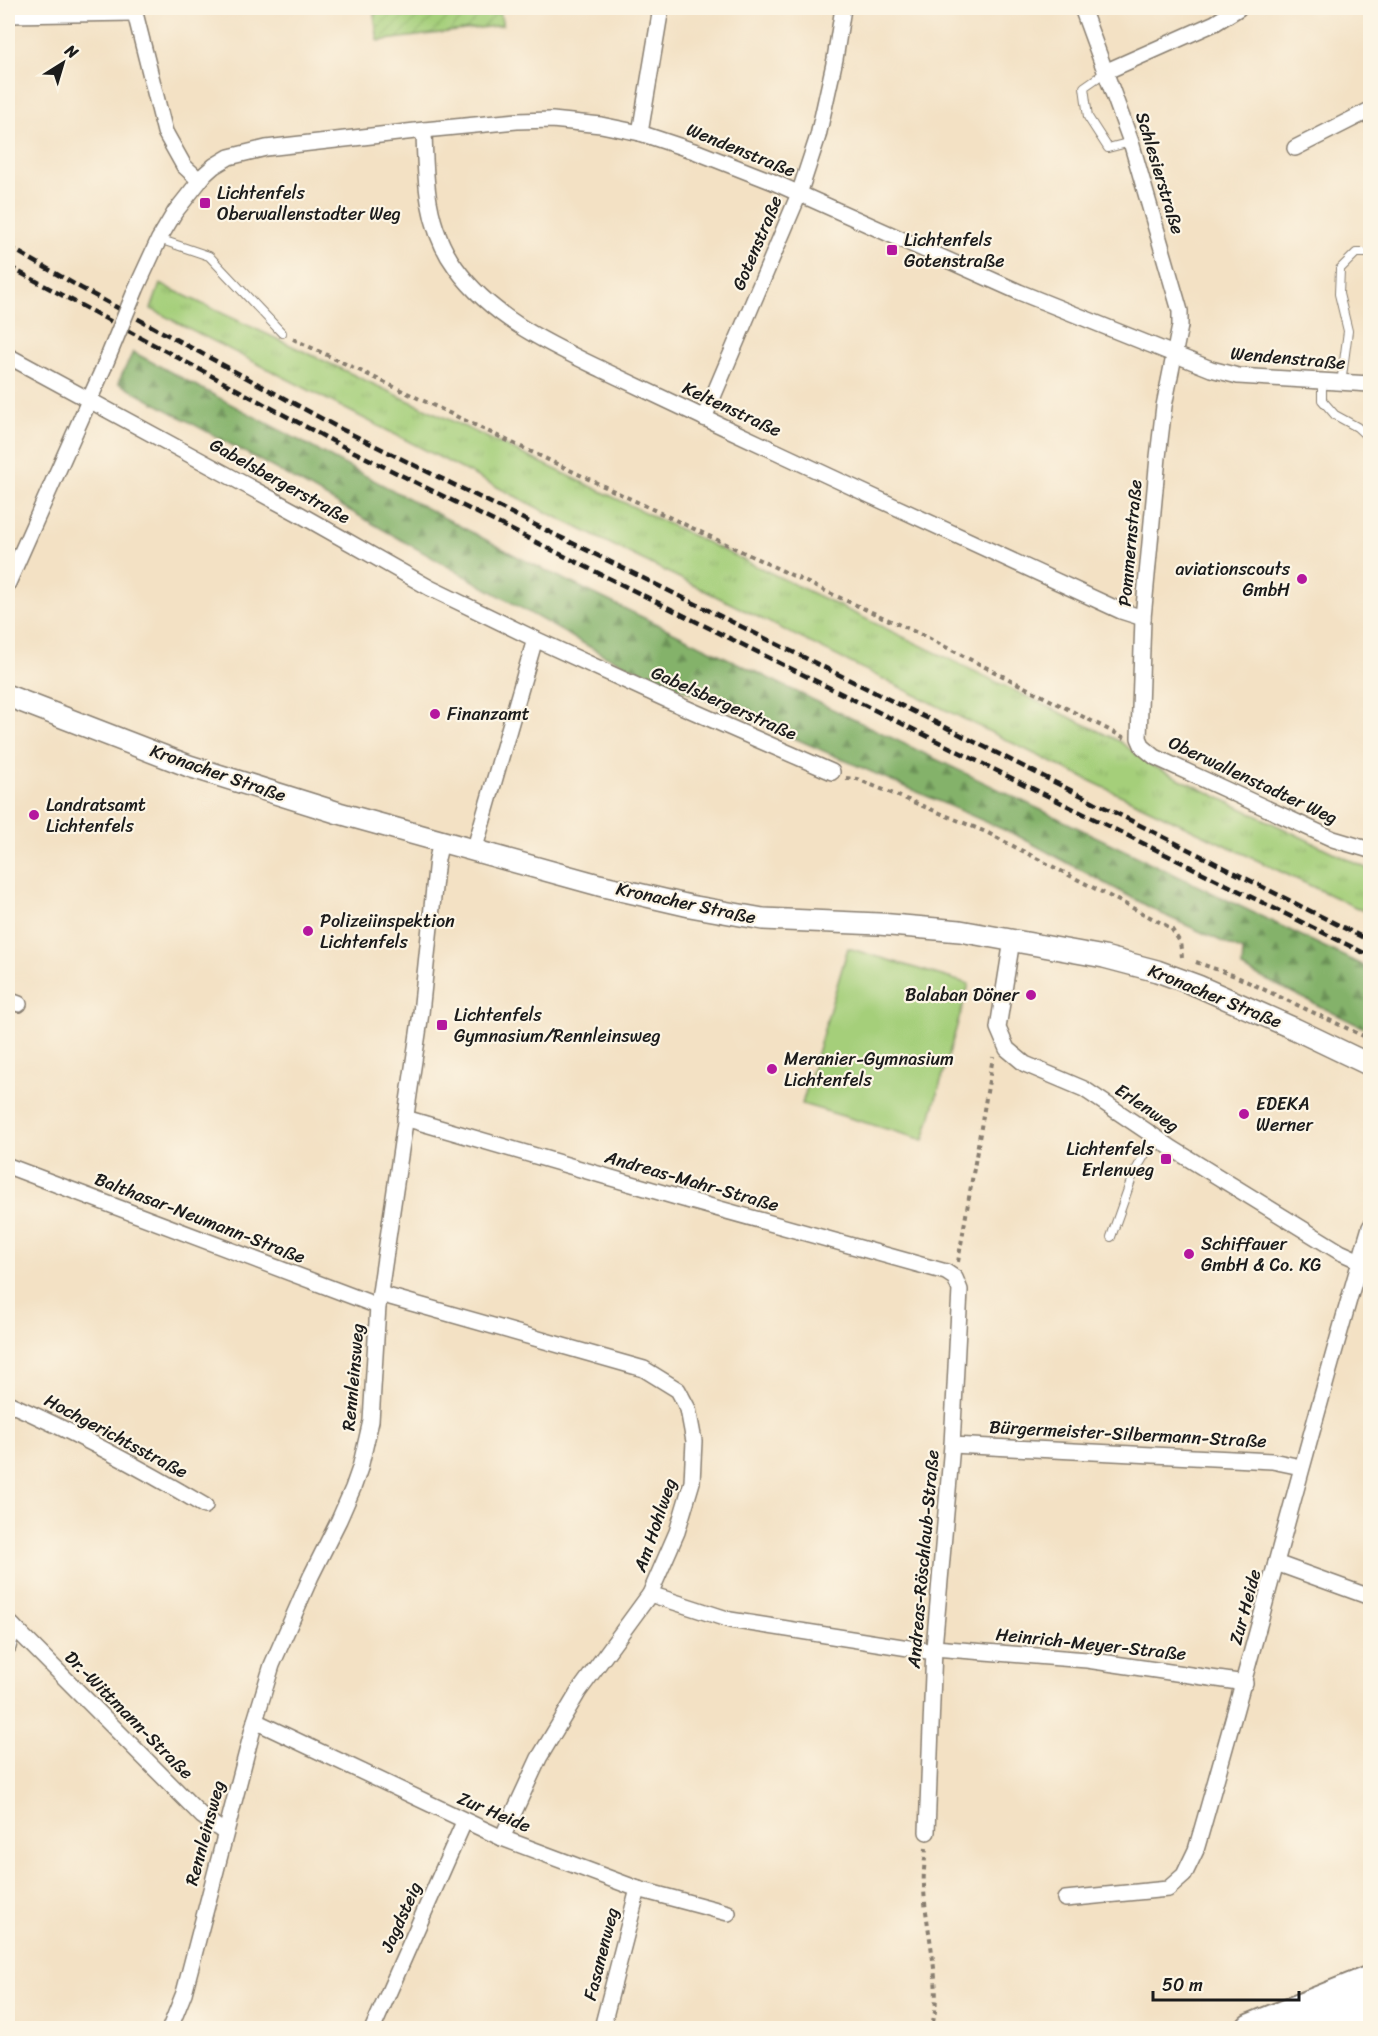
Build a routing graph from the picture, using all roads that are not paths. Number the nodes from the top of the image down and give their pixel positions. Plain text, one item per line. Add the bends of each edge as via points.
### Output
1 (661, 8) edge
2 (843, 8) edge
3 (1082, 8) edge
4 (1239, 8) edge
5 (135, 10) edge
6 (8, 15) edge
7 (1107, 71) junction
8 (1371, 110) edge
9 (424, 129) junction
10 (640, 133) junction
11 (1131, 142) junction
12 (1295, 148) dead end
13 (199, 180) junction
14 (799, 194) junction
15 (159, 239) junction
16 (1371, 254) edge
17 (282, 333) road end
18 (1175, 354) junction
19 (8, 356) edge
20 (1322, 383) junction
21 (1341, 384) junction
22 (1371, 384) edge
23 (89, 398) junction
24 (704, 418) junction
25 (1371, 439) edge
26 (8, 583) edge
27 (1143, 618) junction
28 (535, 639) junction
29 (8, 696) edge
30 (1139, 738) joint
31 (832, 772) road end
32 (441, 842) junction
33 (1371, 850) edge
34 (474, 851) junction
35 (1012, 940) junction
36 (1371, 1065) edge
37 (405, 1118) junction
38 (1155, 1137) junction
39 (8, 1166) edge
40 (1371, 1227) edge
41 (1111, 1237) dead end
42 (1360, 1261) junction
43 (958, 1284) joint
44 (379, 1300) junction
45 (8, 1403) edge
46 (952, 1445) junction
47 (1301, 1467) junction
48 (205, 1506) dead end
49 (1276, 1563) junction
50 (650, 1594) junction
51 (1371, 1597) edge
52 (10, 1623) edge
53 (8, 1647) edge
54 (934, 1650) junction
55 (1245, 1683) junction
56 (255, 1721) junction
57 (465, 1822) junction
58 (927, 1832) road end
59 (225, 1833) junction
60 (502, 1838) junction
61 (638, 1889) junction
62 (1065, 1899) dead end
63 (728, 1913) dead end
64 (1371, 1980) edge
65 (1371, 2007) edge
66 (170, 2028) edge
67 (373, 2028) edge
68 (603, 2028) edge
69 (1251, 2028) edge
70 (1288, 2028) edge

1 - 10 street
2 - 14 street, Gotenstraße via 818,136
3 - 7 street, Schlesierstraße
4 - 7 street via 1215,23
5 - 6 street
5 - 13 street via 165,132 184,166
7 - 11 street, Schlesierstraße
7 - 11 lane via 1084,87 1088,117 1108,148
8 - 12 street
9 - 10 street, Wendenstraße via 552,120
9 - 13 street, Wendenstraße via 266,148 229,158
9 - 24 street, Keltenstraße via 428,200 435,227 442,248 473,289 544,342
10 - 14 street, Wendenstraße
11 - 18 street, Schlesierstraße via 1177,298 1180,326
13 - 15 street, Wendenstraße
14 - 18 street, Wendenstraße via 1019,292
14 - 24 street, Gotenstraße
15 - 17 lane via 208,256
15 - 23 street, Wendenstraße, bridge
16 - 21 lane via 1356,253 1340,269 1339,294 1348,331
18 - 20 street, Wendenstraße via 1238,376
18 - 27 street, Pommernstraße via 1164,406
19 - 23 street, Gabelsbergerstraße
20 - 21 street, Wendenstraße
20 - 25 lane via 1322,400 1335,415
21 - 22 street, Wendenstraße
23 - 26 street
23 - 28 street, Gabelsbergerstraße via 430,588
24 - 27 street, Keltenstraße
27 - 30 street, Pommernstraße
28 - 31 street, Gabelsbergerstraße
28 - 34 street
29 - 32 street, Kronacher Straße via 189,766
30 - 33 street, Oberwallenstadter Weg via 1155,757 1333,839
32 - 34 street, Kronacher Straße
32 - 37 street, Rennleinsweg
34 - 35 street, Kronacher Straße via 656,898 763,919 914,926
35 - 36 street, Kronacher Straße via 1157,971
35 - 38 street, Erlenweg via 998,1028 1007,1049 1025,1064 1084,1089
37 - 43 street, Andreas-Mahr-Straße via 946,1272
37 - 44 street, Rennleinsweg
38 - 41 lane via 1133,1175
38 - 42 street, Erlenweg
39 - 44 street, Balthasar-Neumann-Straße
40 - 42 street, Zur Heide
42 - 47 street, Zur Heide
43 - 46 street, Andreas-Röschlaub-Straße
44 - 50 street, Am Hohlweg via 644,1369 678,1390 688,1409 694,1441 692,1482 677,1532
44 - 56 street, Rennleinsweg via 375,1386 360,1468 272,1665
45 - 48 street, Hochgerichtsstraße via 112,1452
46 - 47 street, Bürgermeister-Silbermann-Straße via 1272,1461
46 - 54 street, Andreas-Röschlaub-Straße
47 - 49 street, Zur Heide
49 - 51 street
49 - 55 street, Zur Heide
50 - 54 street, Heinrich-Meyer-Straße via 730,1620
50 - 60 street, Am Hohlweg via 579,1691 539,1758
52 - 53 street
52 - 59 street, Dr.-Wittmann-Straße via 202,1816
54 - 55 street, Heinrich-Meyer-Straße via 1087,1660
54 - 58 street, Andreas-Röschlaub-Straße
55 - 62 street, Zur Heide via 1196,1850 1184,1875 1168,1889
56 - 57 street, Zur Heide
56 - 59 street, Rennleinsweg
57 - 60 street, Zur Heide
57 - 67 street, Jagdsteig
59 - 66 street, Rennleinsweg via 184,1993
60 - 61 street, Zur Heide
61 - 63 street, Zur Heide
61 - 68 street, Fasanenweg
64 - 69 highway
65 - 70 highway

